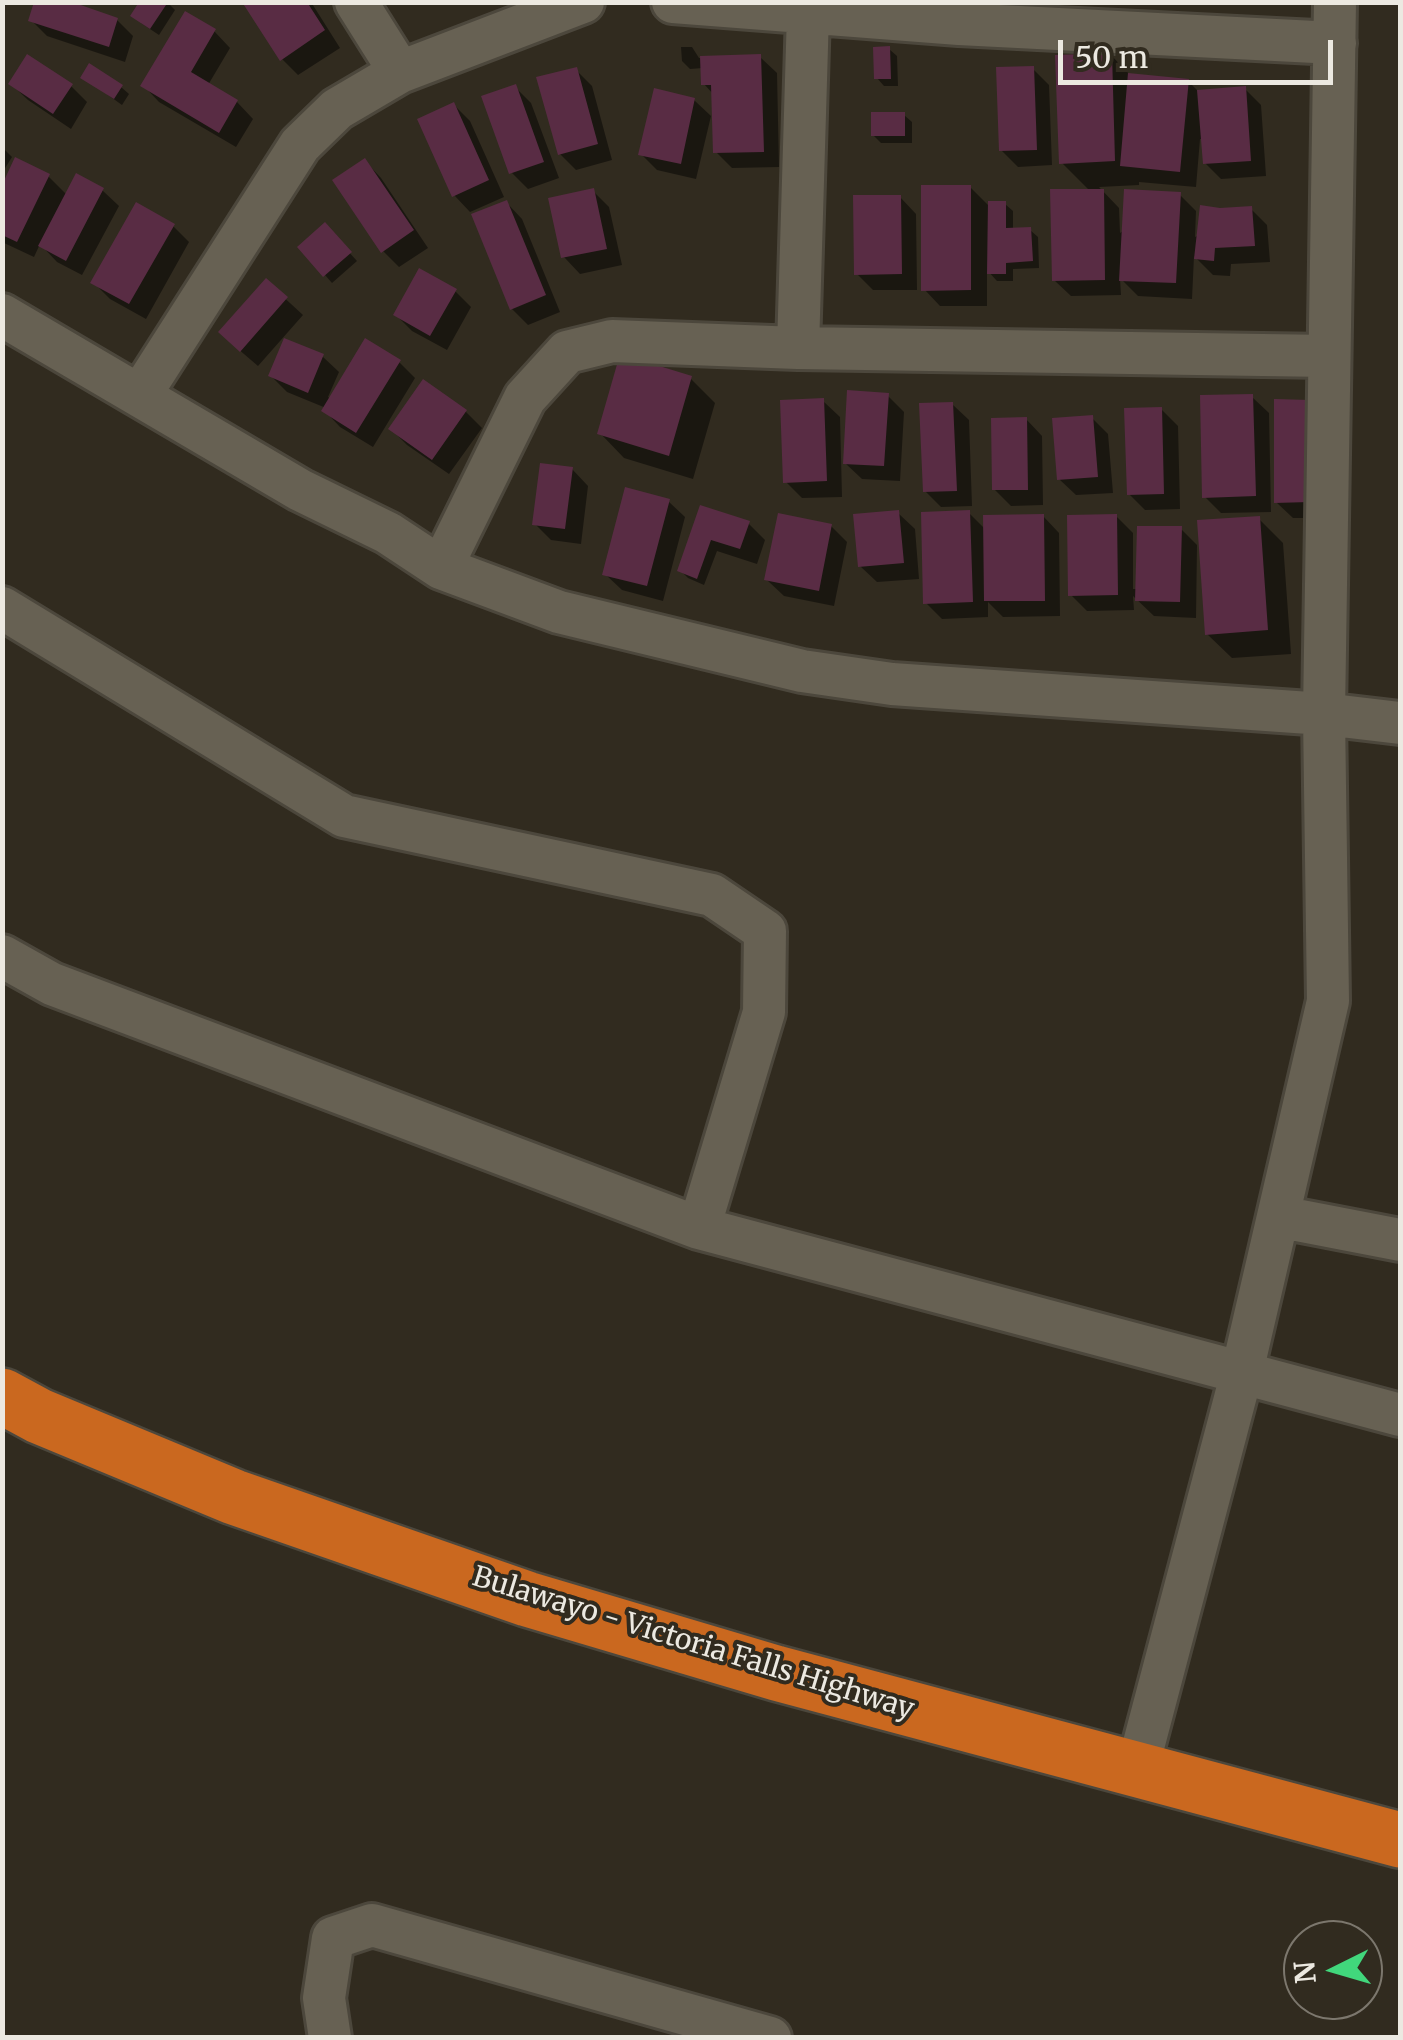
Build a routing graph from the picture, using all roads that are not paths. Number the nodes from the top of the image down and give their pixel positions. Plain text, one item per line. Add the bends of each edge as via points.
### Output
1 (356, 2) edge
2 (583, 2) edge
3 (674, 2) edge
4 (808, 13) junction
5 (959, 13) edge
6 (1335, 23) edge
7 (400, 72) junction
8 (2, 315) edge
9 (798, 348) junction
10 (1329, 356) junction
11 (140, 395) junction
12 (441, 568) junction
13 (2, 608) edge
14 (1324, 714) junction
15 (1400, 724) edge
16 (2, 956) edge
17 (1281, 1217) junction
18 (699, 1228) junction
19 (1400, 1240) edge
20 (1242, 1372) junction
21 (2, 1396) edge
22 (1400, 1415) edge
23 (1137, 1770) junction
24 (1400, 1840) edge
25 (330, 2038) edge
26 (770, 2038) edge

1 - 7 street
2 - 7 street
3 - 4 street
4 - 5 street
4 - 9 street
5 - 6 street
6 - 10 street
7 - 11 street via 337,109 300,145
8 - 11 street
9 - 10 street
9 - 12 street via 612,341 567,352 525,398
10 - 14 street
11 - 12 street
12 - 14 street via 559,612 802,671 892,684
13 - 18 street via 344,816 712,895 765,931 764,1012
14 - 15 street
14 - 17 street via 1328,1001
16 - 18 street via 52,984
17 - 19 street
17 - 20 street
18 - 20 street
20 - 22 street
20 - 23 street
21 - 23 highway, Bulawayo - Victoria Falls Highway via 234,1497 527,1599
23 - 24 highway, Bulawayo - Victoria Falls Highway
25 - 26 street via 324,1998 333,1938 372,1925

